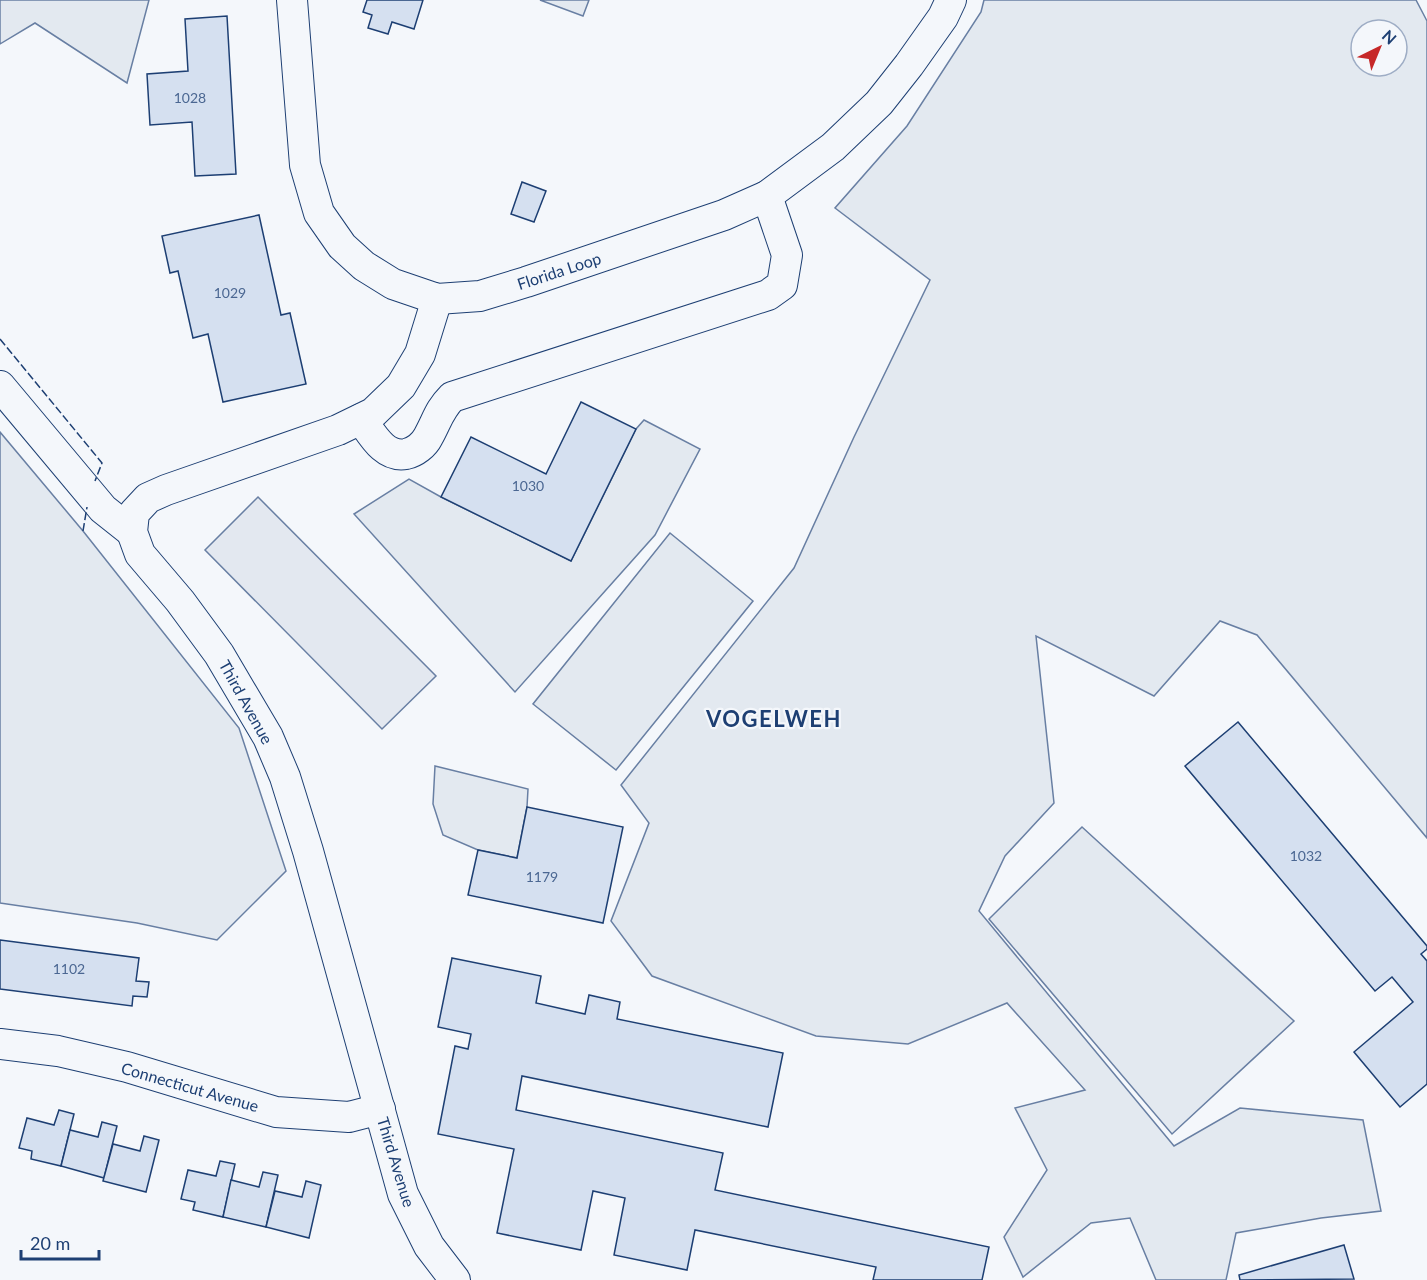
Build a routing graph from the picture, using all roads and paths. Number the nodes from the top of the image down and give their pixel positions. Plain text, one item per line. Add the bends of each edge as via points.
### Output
1 (292, 0) edge
2 (951, 0) edge
3 (767, 196) junction
4 (437, 299) junction
5 (0, 386) edge
6 (361, 419) junction
7 (132, 532) junction
8 (0, 1044) edge
9 (380, 1109) junction
10 (455, 1280) edge

1 - 4 street, Florida Loop via 305,165 319,213 342,246 364,266 393,284
2 - 3 street, Florida Loop via 943,17 879,103 832,147
3 - 4 street, Florida Loop via 724,215 526,282 480,296
3 - 6 street via 787,255 782,285 768,295 453,397 441,408 427,440 413,453 398,456 382,447
4 - 6 street via 420,354 401,386 373,413
5 - 7 street via 103,509
6 - 7 street via 148,498 134,513
7 - 9 street, Third Avenue via 140,554 219,654 268,737 308,851
8 - 9 street, Connecticut Avenue via 58,1051 127,1067 276,1112 349,1117
9 - 10 street, Third Avenue via 403,1194 429,1246

